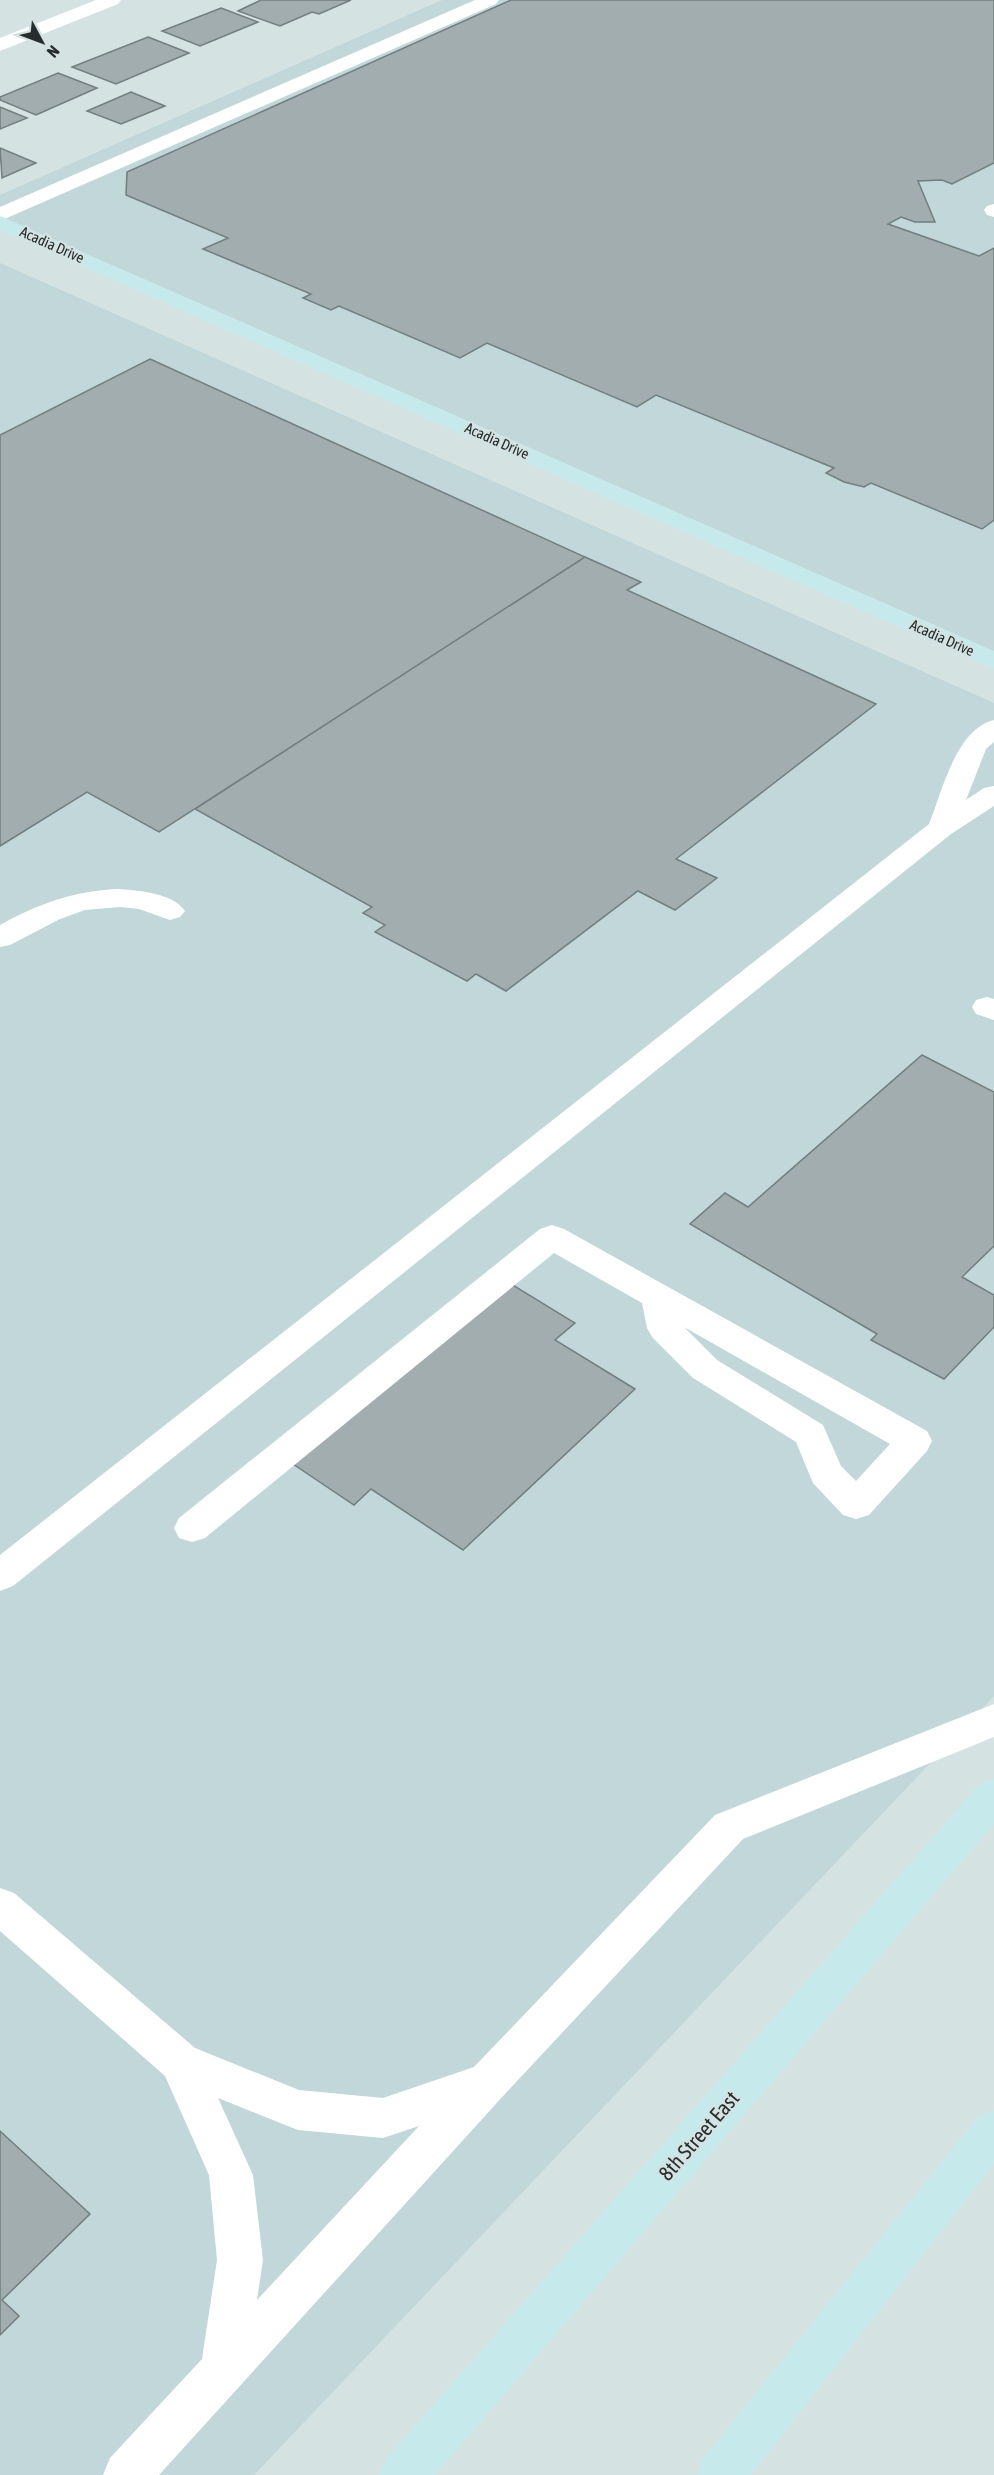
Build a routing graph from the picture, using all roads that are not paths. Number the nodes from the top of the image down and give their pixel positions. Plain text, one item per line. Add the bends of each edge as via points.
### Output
1 (112, 0) edge
2 (490, 0) edge
3 (0, 45) edge
4 (4, 226) edge
5 (994, 661) edge
6 (994, 729) edge
7 (994, 795) edge
8 (941, 828) junction
9 (170, 911) dead end
10 (0, 938) edge
11 (658, 1296) junction
12 (192, 1528) dead end
13 (0, 1576) edge
14 (994, 1720) edge
15 (994, 1796) edge
16 (0, 1906) edge
17 (180, 2062) junction
18 (489, 2081) junction
19 (994, 2130) edge
20 (224, 2369) junction
21 (127, 2475) edge
22 (404, 2475) edge
23 (721, 2475) edge

1 - 3 street
2 - 4 street
4 - 5 street, Acadia Drive
6 - 8 street via 974,746
7 - 8 street
8 - 13 street
9 - 10 street via 141,900 108,897 61,907
11 - 11 street via 664,1328 705,1369 811,1434 826,1473 856,1505 914,1441
11 - 12 street via 552,1237
14 - 18 street via 729,1827
15 - 22 street, 8th Street East
16 - 17 street
17 - 18 street via 298,2110 383,2118
17 - 20 street via 231,2175 240,2260
18 - 20 street
19 - 23 street
20 - 21 street

